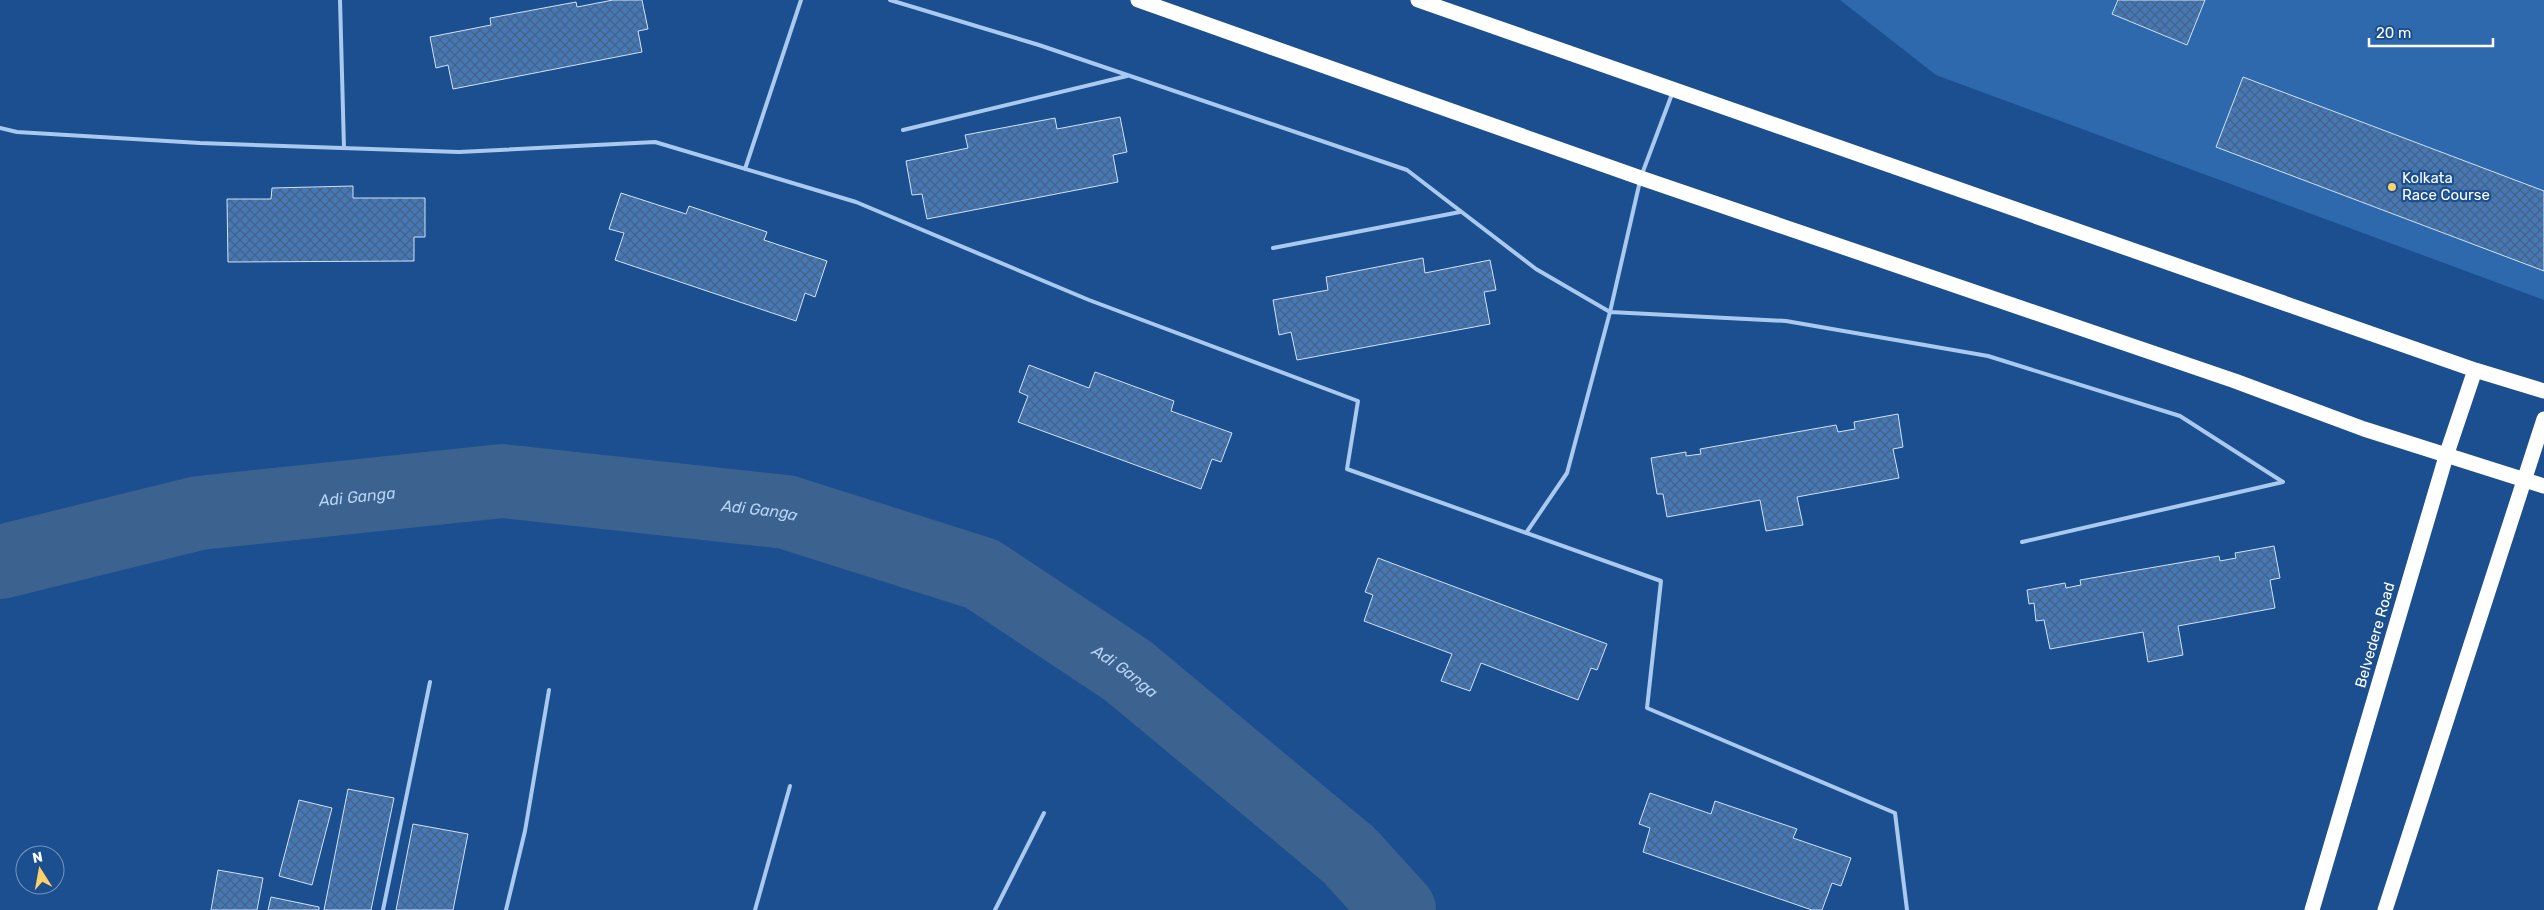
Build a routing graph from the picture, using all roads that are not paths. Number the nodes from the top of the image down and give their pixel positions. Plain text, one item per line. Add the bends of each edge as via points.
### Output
1 (340, 0) edge
2 (801, 0) edge
3 (890, 0) edge
4 (1138, 0) edge
5 (1418, 0) edge
6 (1128, 76) junction
7 (1673, 89) junction
8 (0, 128) edge
9 (903, 130) dead end
10 (344, 148) junction
11 (746, 169) junction
12 (1641, 178) junction
13 (1460, 212) junction
14 (1273, 248) dead end
15 (1610, 312) junction
16 (2474, 370) junction
17 (2544, 391) edge
18 (2544, 419) edge
19 (2447, 454) junction
20 (2522, 480) junction
21 (2544, 486) edge
22 (1526, 533) junction
23 (2022, 542) dead end
24 (430, 682) dead end
25 (549, 690) dead end
26 (790, 786) dead end
27 (1044, 813) dead end
28 (383, 910) edge
29 (506, 910) edge
30 (755, 910) edge
31 (995, 910) edge
32 (1907, 910) edge
33 (2312, 910) edge
34 (2384, 910) edge

1 - 10 lane
2 - 11 lane
3 - 6 lane
4 - 12 highway
5 - 7 highway
6 - 9 lane
6 - 13 lane via 1407,170
7 - 12 lane
7 - 16 highway
8 - 10 lane via 17,132 200,143
10 - 11 lane via 459,152 655,142
11 - 22 lane via 856,202 1089,300 1358,401 1347,469
12 - 15 lane
12 - 19 highway
13 - 14 lane
13 - 15 lane via 1536,269
15 - 22 lane via 1566,473
15 - 23 lane via 1786,321 1988,356 2180,416 2283,482
16 - 17 highway
16 - 19 highway, Belvedere Road
18 - 20 highway
19 - 20 highway
19 - 33 highway, Belvedere Road
20 - 21 highway
20 - 34 highway
22 - 32 lane via 1662,581 1647,708 1895,813
24 - 28 lane
25 - 29 lane via 525,830
26 - 30 lane
27 - 31 lane

